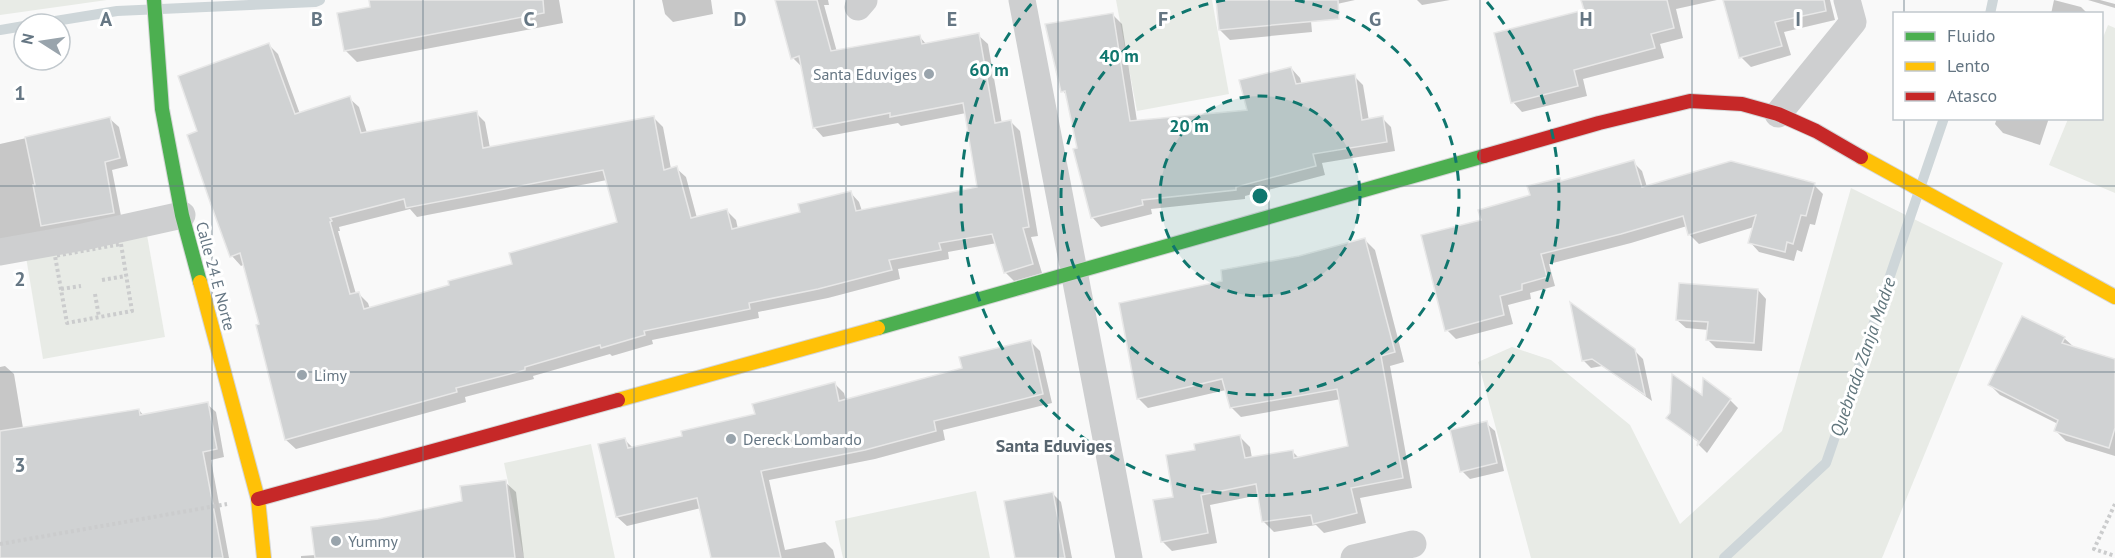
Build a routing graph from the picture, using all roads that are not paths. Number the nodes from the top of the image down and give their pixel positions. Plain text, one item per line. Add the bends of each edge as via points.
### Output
1 (154, 0) edge
2 (1022, 0) edge
3 (1847, 0) edge
4 (1778, 114) junction
5 (182, 215) junction
6 (0, 252) edge
7 (1073, 274) junction
8 (2115, 297) edge
9 (258, 499) junction
10 (1413, 544) dead end
11 (264, 558) edge
12 (1129, 558) edge
13 (1354, 558) edge

1 - 5 street, Calle 24 E Norte via 162,109
2 - 7 street
3 - 4 street via 1853,22
4 - 7 street via 1743,104 1690,101 1599,123
4 - 8 street via 1816,131
5 - 6 street
5 - 9 street, Calle 24 E Norte
7 - 9 street
7 - 12 street
9 - 11 street, Calle 24 E Norte
10 - 13 street

